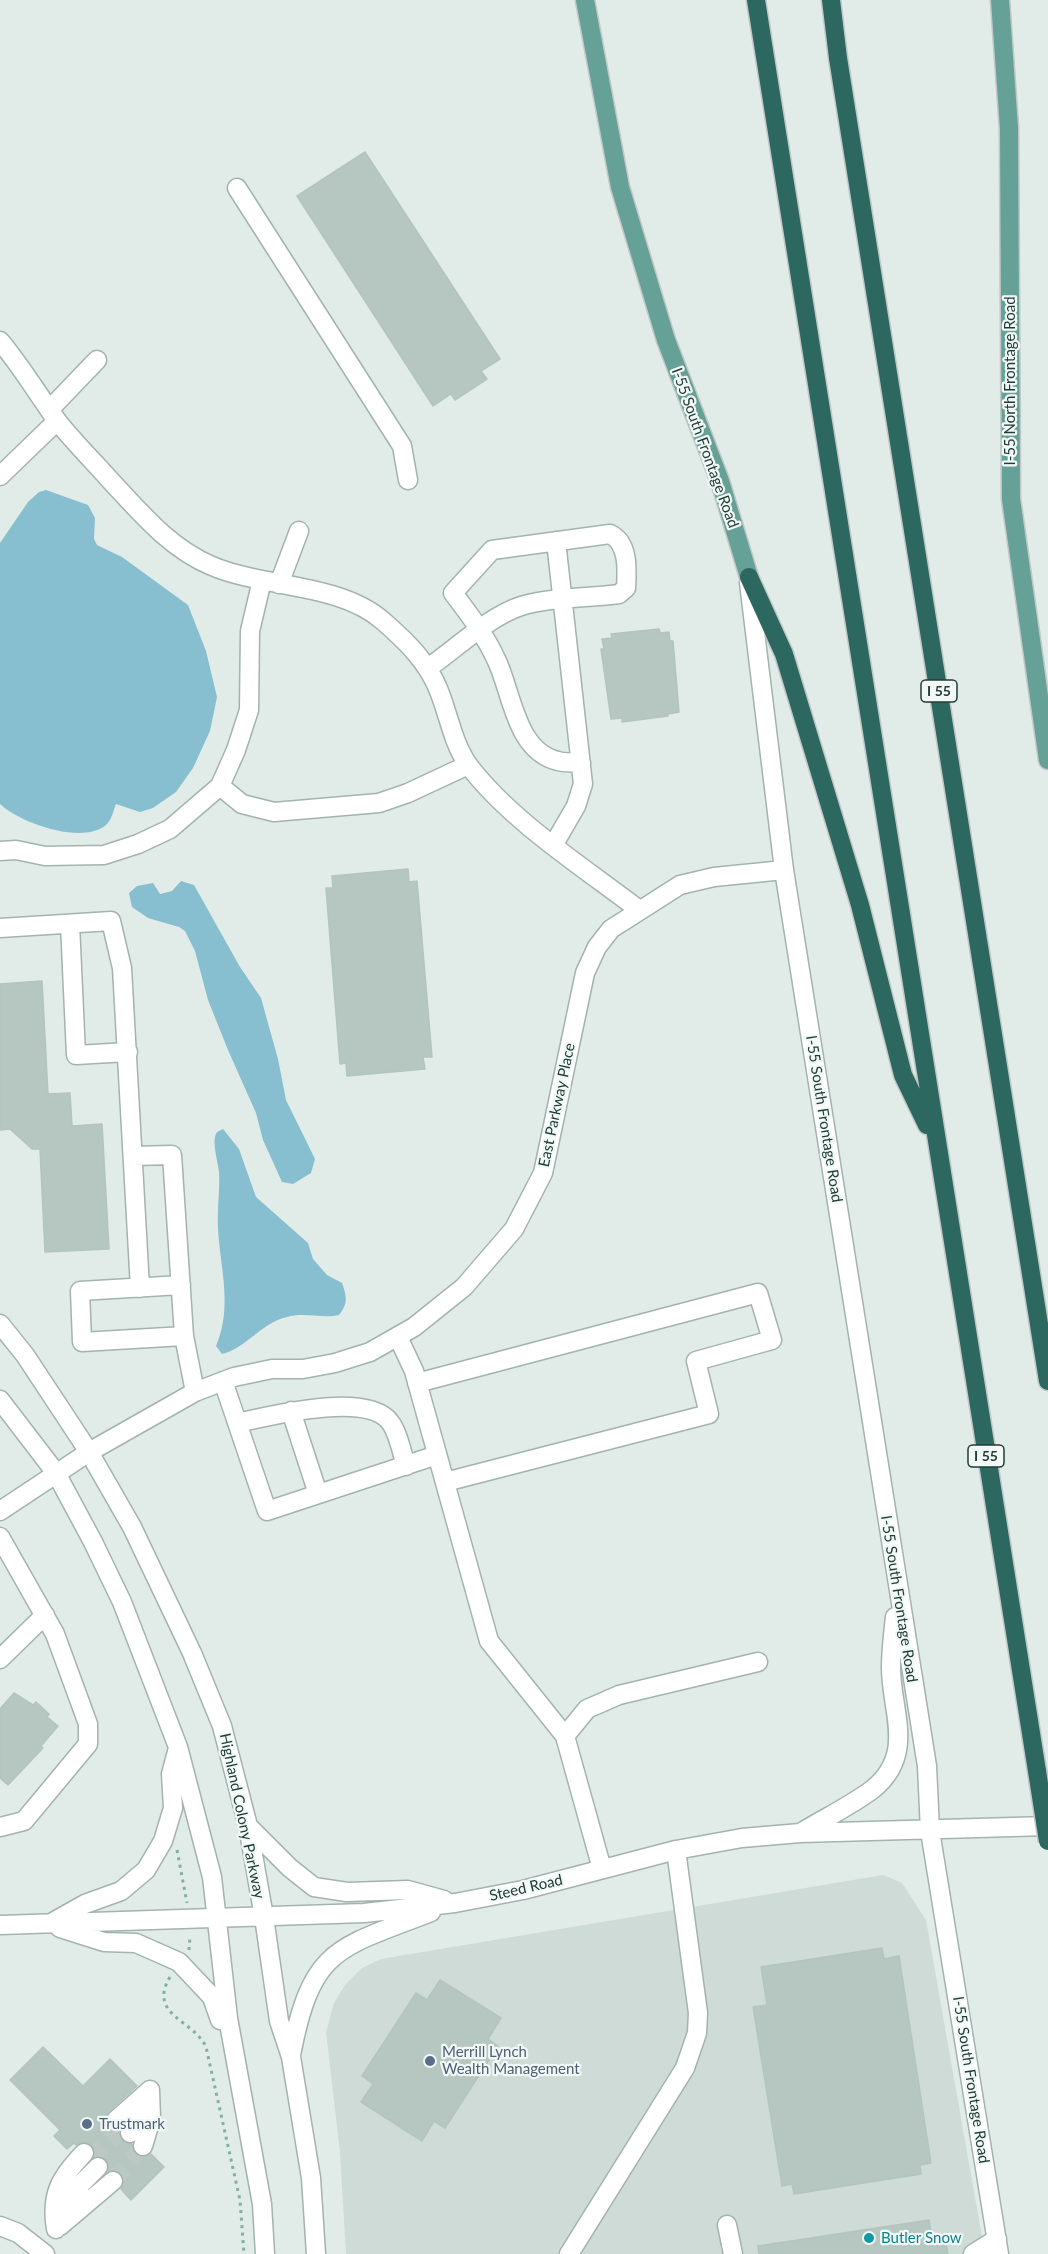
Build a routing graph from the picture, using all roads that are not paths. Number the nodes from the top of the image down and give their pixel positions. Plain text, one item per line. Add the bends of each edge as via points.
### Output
1 (585, 0) edge
2 (756, 0) edge
3 (831, 0) edge
4 (1000, 0) edge
5 (237, 188) dead end
6 (0, 341) edge
7 (97, 360) dead end
8 (53, 415) junction
9 (0, 476) edge
10 (408, 480) dead end
11 (299, 531) dead end
12 (556, 541) junction
13 (749, 577) junction
14 (270, 582) junction
15 (563, 601) junction
16 (480, 630) junction
17 (428, 668) junction
18 (1048, 760) edge
19 (581, 762) junction
20 (468, 765) junction
21 (220, 786) junction
22 (554, 844) junction
23 (0, 850) edge
24 (784, 870) junction
25 (638, 909) junction
26 (69, 924) junction
27 (0, 928) edge
28 (128, 1052) junction
29 (936, 1142) junction
30 (133, 1156) junction
31 (181, 1286) junction
32 (140, 1288) junction
33 (0, 1324) edge
34 (184, 1336) junction
35 (398, 1337) junction
36 (223, 1381) junction
37 (1048, 1381) edge
38 (417, 1383) junction
39 (195, 1392) junction
40 (0, 1400) edge
41 (291, 1411) junction
42 (237, 1423) junction
43 (89, 1452) junction
44 (437, 1455) junction
45 (406, 1466) junction
46 (56, 1473) junction
47 (445, 1482) junction
48 (318, 1494) junction
49 (0, 1510) edge
50 (0, 1537) edge
51 (897, 1588) junction
52 (45, 1615) junction
53 (0, 1659) edge
54 (758, 1662) dead end
55 (565, 1736) junction
56 (178, 1747) junction
57 (248, 1826) junction
58 (1048, 1826) edge
59 (0, 1827) edge
60 (930, 1831) junction
61 (800, 1833) junction
62 (1048, 1840) edge
63 (676, 1850) junction
64 (602, 1869) junction
65 (455, 1903) junction
66 (264, 1917) junction
67 (215, 1918) junction
68 (50, 1924) junction
69 (0, 1925) edge
70 (291, 2057) junction
71 (235, 2062) junction
72 (150, 2090) dead end
73 (130, 2134) tunnel mouth
74 (98, 2167) joint
75 (727, 2225) dead end
76 (0, 2226) edge
77 (998, 2247) edge
78 (573, 2253) edge
79 (45, 2254) edge
80 (265, 2254) edge
81 (316, 2254) edge
82 (733, 2254) edge
83 (974, 2254) edge

1 - 13 main road, I-55 South Frontage Road via 620,187 666,340 720,481
2 - 29 highway, I 55
3 - 37 highway, I 55
4 - 18 main road, I-55 North Frontage Road via 1009,128 1011,499
5 - 10 street via 402,446
6 - 8 street
7 - 8 street
8 - 9 street
8 - 14 street via 120,491 178,548 213,566
11 - 14 street
12 - 15 street
12 - 15 street via 610,534 619,538 624,547 626,588 619,594
12 - 16 street via 492,550 453,593
13 - 24 street, I-55 South Frontage Road
13 - 29 highway via 784,654 811,739 860,905 903,1075
14 - 17 street via 339,598 375,614 404,639
14 - 21 street via 250,631 249,710
15 - 16 street via 521,606
15 - 19 street
16 - 17 street
16 - 19 street via 497,660 519,725 540,753 558,761
17 - 20 street
19 - 22 street via 583,784 576,806
20 - 21 street via 379,803 274,812 242,804
20 - 22 street via 500,802
21 - 23 street via 170,829 104,855 45,856
22 - 25 street
24 - 25 street, East Parkway Place via 714,877 680,885
24 - 51 street, I-55 South Frontage Road
25 - 35 street, East Parkway Place via 611,929 585,973 543,1173 514,1229 464,1287
26 - 27 street
26 - 28 street via 111,921 122,968
26 - 28 street via 76,1055
28 - 30 street
29 - 62 highway, I 55, bridge
30 - 31 street via 172,1155
30 - 32 street
31 - 32 street
31 - 34 street
32 - 34 street via 80,1291 82,1342
33 - 43 street, Highland Colony Parkway
34 - 39 street
35 - 36 street, East Parkway Place via 370,1352 335,1363 272,1369
35 - 38 street
36 - 39 street, East Parkway Place
36 - 42 street
38 - 44 street
38 - 47 street via 758,1293 772,1340 696,1361 709,1414
39 - 43 street, East Parkway Place
40 - 46 street
41 - 42 street
41 - 45 street via 371,1409 390,1422
41 - 48 street
42 - 48 street via 267,1511
43 - 46 street, East Parkway Place
43 - 57 street, Highland Colony Parkway via 132,1527 192,1653 222,1726
44 - 45 street
44 - 47 street
45 - 48 street
46 - 49 street, East Parkway Place
46 - 56 street via 122,1602
47 - 55 street via 489,1641
50 - 52 street
51 - 60 street, I-55 South Frontage Road via 927,1766
51 - 61 street via 891,1669 900,1728 887,1775 873,1789
52 - 53 street
52 - 59 street via 88,1724 88,1744 24,1821
54 - 55 street via 619,1695 587,1709
55 - 64 street
56 - 67 street via 212,1877
56 - 68 street via 171,1774 173,1808 164,1841 146,1870 121,1891
57 - 65 street via 314,1887 347,1892 408,1890
57 - 66 street, Highland Colony Parkway
58 - 60 street, Steed Road
60 - 61 street, Steed Road
60 - 77 street, I-55 South Frontage Road
61 - 63 street, Steed Road via 741,1838
63 - 64 street, Steed Road
63 - 78 street via 698,2013 692,2051
64 - 65 street, Steed Road
65 - 66 street, Steed Road via 364,1913
65 - 70 street via 359,1938 332,1956 311,1982 298,2016
66 - 67 street, Steed Road
66 - 70 street, Highland Colony Parkway via 279,2021
67 - 68 street, Steed Road
67 - 71 street
68 - 69 street, Steed Road
68 - 71 street via 104,1942 136,1943 179,1962 212,1997
70 - 81 street, Highland Colony Parkway via 311,2178
71 - 80 street via 262,2204
72 - 73 street
74 - 74 street via 70,2221 56,2229 71,2178
75 - 82 street
76 - 79 street via 18,2233
77 - 83 street

